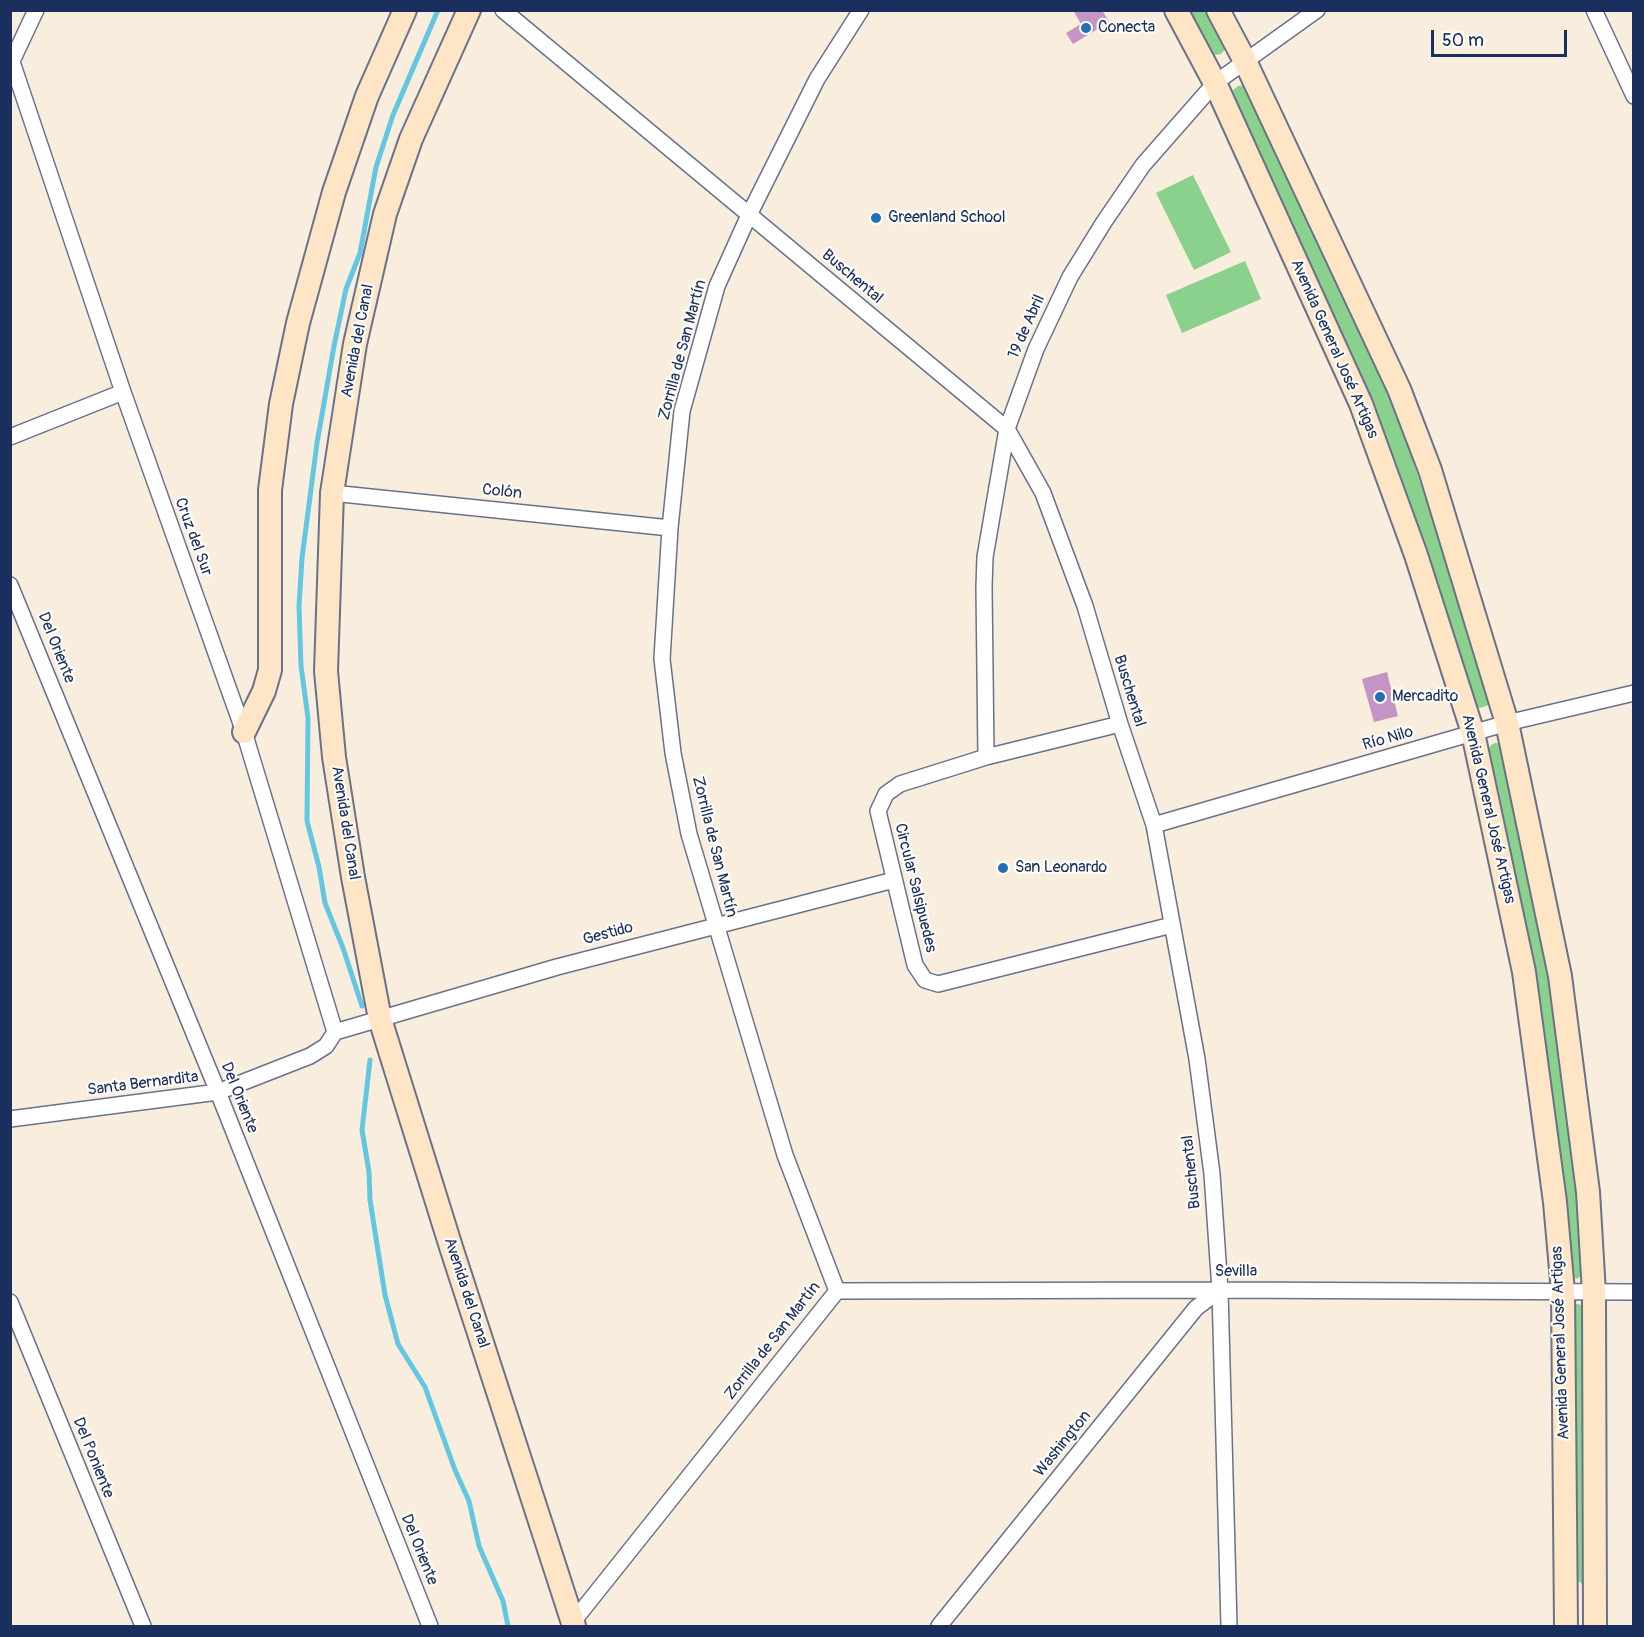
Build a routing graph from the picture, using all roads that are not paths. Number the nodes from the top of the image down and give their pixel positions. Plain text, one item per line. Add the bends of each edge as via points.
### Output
1 (36, 10) edge
2 (405, 10) edge
3 (469, 10) edge
4 (503, 10) edge
5 (861, 10) edge
6 (1176, 10) edge
7 (1218, 10) edge
8 (1317, 10) edge
9 (1594, 10) edge
10 (11, 58) edge
11 (1245, 61) junction
12 (1215, 83) junction
13 (1634, 96) edge
14 (749, 215) junction
15 (123, 392) junction
16 (1007, 429) junction
17 (10, 437) edge
18 (332, 493) junction
19 (670, 528) junction
20 (10, 585) edge
21 (1634, 693) edge
22 (1507, 723) junction
23 (1120, 724) junction
24 (244, 732) junction
25 (1473, 733) junction
26 (986, 757) junction
27 (1154, 825) junction
28 (894, 880) junction
29 (716, 924) junction
30 (1172, 925) junction
31 (380, 1019) junction
32 (335, 1032) junction
33 (218, 1092) junction
34 (10, 1119) edge
35 (1220, 1290) junction
36 (837, 1291) junction
37 (1563, 1292) junction
38 (1634, 1292) edge
39 (1594, 1293) junction
40 (10, 1302) edge
41 (573, 1624) edge
42 (143, 1626) edge
43 (430, 1626) edge
44 (939, 1626) edge
45 (1229, 1626) edge
46 (1566, 1626) edge
47 (1595, 1626) edge

1 - 10 street
2 - 24 street via 352,139 298,323 281,404 270,490 270,670
3 - 18 street, Avenida del Canal via 411,140 385,214 355,344
4 - 14 street, Buschental
5 - 14 street, Zorrilla de San Martín via 817,79
6 - 12 street, Avenida General José Artigas
7 - 11 street, Avenida General José Artigas
8 - 11 street, 19 de Abril
9 - 13 street
10 - 15 street, Cruz del Sur
11 - 12 street, 19 de Abril
11 - 22 street, Avenida General José Artigas via 1399,389 1430,470
12 - 16 street, 19 de Abril via 1143,165 1076,268 1036,349
12 - 25 street, Avenida General José Artigas via 1361,404 1416,555
14 - 16 street, Buschental
14 - 19 street, Zorrilla de San Martín via 717,286 682,411
15 - 17 street
15 - 24 street, Cruz del Sur
16 - 23 street, Buschental via 1043,493 1085,606
16 - 26 street, 19 de Abril via 985,557
18 - 19 street, Colón
18 - 31 street, Avenida del Canal via 326,671 334,757
19 - 29 street, Zorrilla de San Martín via 662,659 673,753 689,834
20 - 33 street, Del Oriente
21 - 22 street, Río Nilo
22 - 25 street, Río Nilo
22 - 39 street, Avenida General José Artigas via 1560,976 1588,1192
23 - 26 street, Circular Salsipuedes
23 - 27 street, Buschental
24 - 32 street, Cruz del Sur
25 - 27 street, Río Nilo
25 - 37 street, Avenida General José Artigas via 1524,972
26 - 28 street, Circular Salsipuedes via 900,784 886,794 878,811
27 - 30 street, Buschental
28 - 29 street, Gestido
28 - 30 street, Circular Salsipuedes via 915,965 925,981 938,984
29 - 31 street, Gestido
29 - 36 street, Zorrilla de San Martín via 785,1155
30 - 35 street, Buschental via 1197,1059 1212,1174
31 - 32 street, Gestido
31 - 41 street, Avenida del Canal
32 - 33 street, Santa Bernardita via 326,1046 310,1056
33 - 34 street, Santa Bernardita
33 - 43 street, Del Oriente
35 - 36 street, Sevilla
35 - 37 street, Sevilla
35 - 44 street, Washington via 1196,1308
35 - 45 street, Buschental
36 - 41 street, Zorrilla de San Martín
37 - 39 street, Sevilla
37 - 46 street, Avenida General José Artigas
38 - 39 street, Sevilla
39 - 47 street, Avenida General José Artigas
40 - 42 street, Del Poniente

